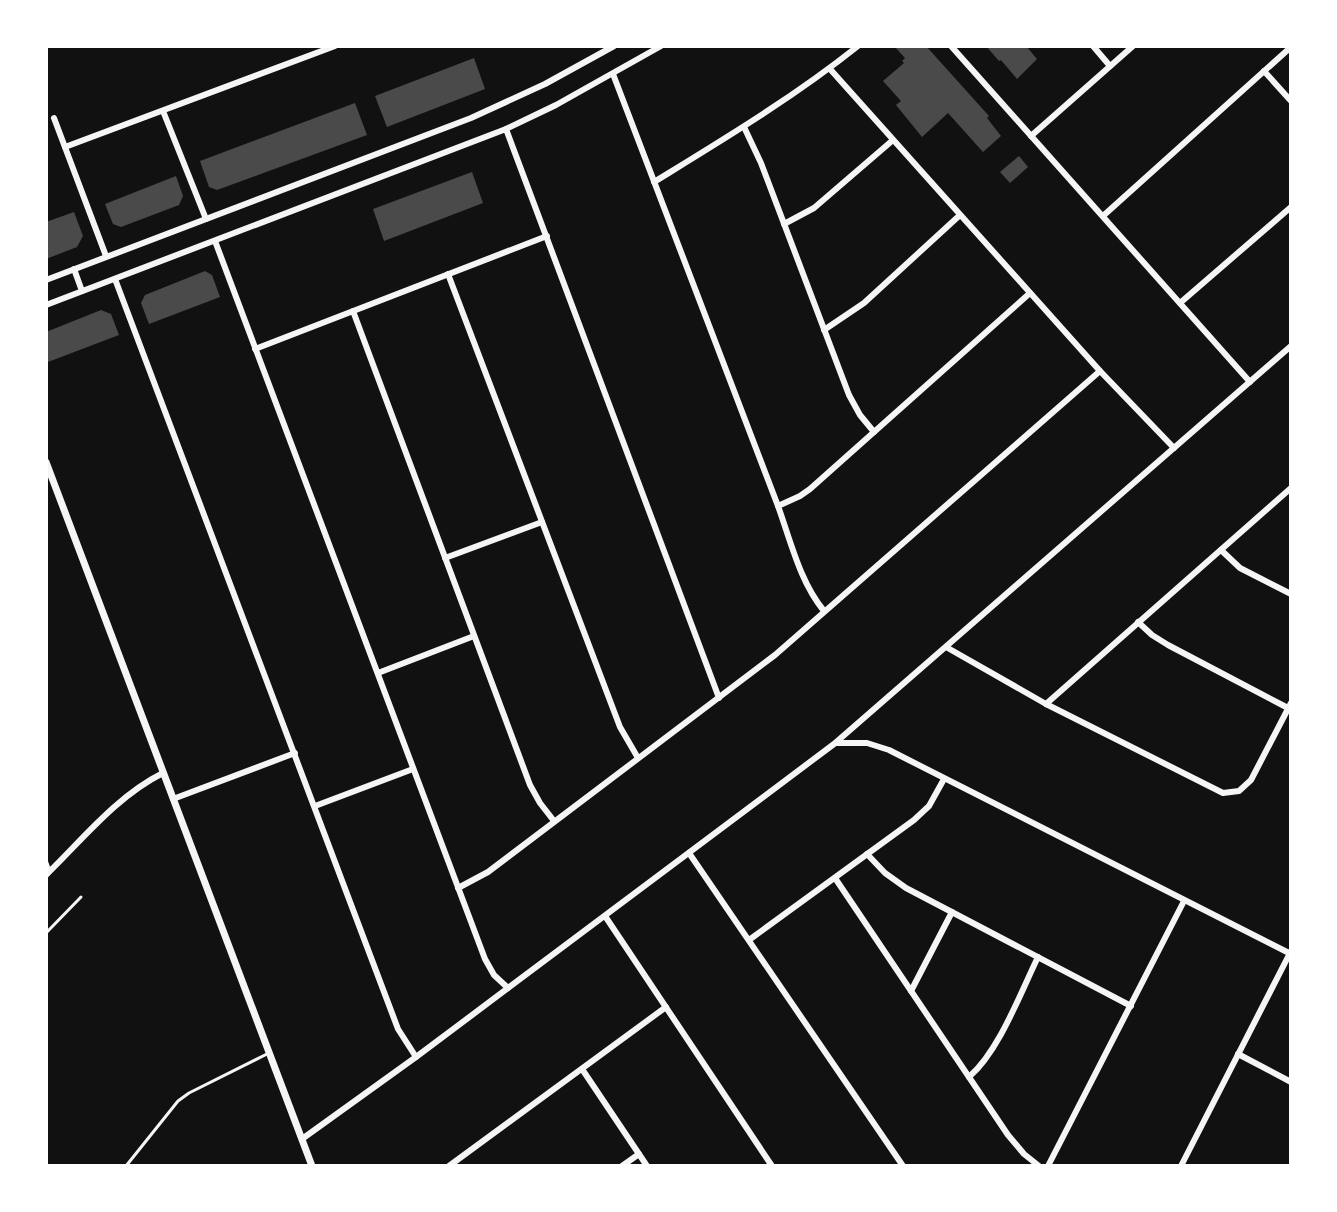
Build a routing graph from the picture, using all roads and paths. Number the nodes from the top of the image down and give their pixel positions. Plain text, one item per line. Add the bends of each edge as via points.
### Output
1 (335, 46) edge
2 (614, 46) edge
3 (661, 46) edge
4 (858, 46) edge
5 (951, 46) edge
6 (1093, 46) edge
7 (1133, 46) edge
8 (1291, 47) edge
9 (1110, 66) junction
10 (830, 69) junction
11 (1264, 71) junction
12 (613, 74) junction
13 (1291, 101) edge
14 (163, 111) junction
15 (54, 118) dead end
16 (744, 127) junction
17 (506, 129) junction
18 (1031, 136) junction
19 (893, 140) junction
20 (65, 147) junction
21 (654, 182) junction
22 (1291, 207) edge
23 (960, 215) junction
24 (1103, 216) junction
25 (206, 219) junction
26 (784, 224) junction
27 (547, 236) junction
28 (215, 241) junction
29 (106, 256) junction
30 (74, 269) junction
31 (448, 274) junction
32 (115, 279) junction
33 (46, 280) edge
34 (82, 291) junction
35 (1030, 293) junction
36 (1180, 303) junction
37 (46, 305) edge
38 (353, 311) junction
39 (824, 330) junction
40 (1291, 346) edge
41 (255, 349) junction
42 (1100, 371) junction
43 (1250, 382) junction
44 (874, 432) junction
45 (1174, 448) junction
46 (46, 462) edge
47 (49, 477) edge
48 (1291, 488) edge
49 (778, 506) junction
50 (542, 522) junction
51 (1221, 550) junction
52 (445, 558) junction
53 (1291, 594) edge
54 (824, 611) junction
55 (1138, 622) junction
56 (474, 636) junction
57 (946, 647) junction
58 (378, 673) junction
59 (719, 698) junction
60 (1046, 704) junction
61 (1290, 705) edge
62 (834, 744) junction
63 (295, 753) junction
64 (638, 758) junction
65 (413, 769) junction
66 (163, 773) junction
67 (944, 779) junction
68 (173, 799) junction
69 (315, 806) junction
70 (554, 821) junction
71 (689, 853) junction
72 (867, 854) junction
73 (46, 860) edge
74 (48, 873) edge
75 (835, 878) junction
76 (458, 888) junction
77 (81, 897) dead end
78 (1184, 901) junction
79 (952, 912) junction
80 (605, 916) junction
81 (46, 933) edge
82 (749, 940) junction
83 (1291, 953) edge
84 (1038, 957) junction
85 (508, 988) junction
86 (911, 991) junction
87 (1131, 1006) junction
88 (666, 1007) junction
89 (269, 1053) junction
90 (1238, 1054) junction
91 (416, 1057) junction
92 (582, 1069) junction
93 (969, 1077) junction
94 (1291, 1082) edge
95 (302, 1139) junction
96 (639, 1154) junction
97 (126, 1166) edge
98 (312, 1166) edge
99 (449, 1166) edge
100 (622, 1166) edge
101 (647, 1166) edge
102 (772, 1166) edge
103 (903, 1166) edge
104 (1039, 1166) edge
105 (1048, 1166) edge
106 (1181, 1166) edge

1 - 14 street
2 - 25 street via 471,118
3 - 12 street
4 - 10 street
5 - 18 street
6 - 9 street
7 - 9 street
8 - 11 street
9 - 18 street
10 - 16 street
10 - 19 street
11 - 13 street
11 - 24 street
12 - 17 street
12 - 21 street
14 - 20 street
14 - 25 street
15 - 20 street
16 - 21 street
16 - 26 street
17 - 27 street
17 - 28 street
18 - 24 street
19 - 23 street
19 - 26 street via 814,208
20 - 29 street
21 - 49 street
22 - 36 street
23 - 35 street
23 - 39 street via 864,303
24 - 36 street
25 - 29 street
26 - 39 street
27 - 31 street
27 - 59 street
28 - 32 street
28 - 41 street
29 - 30 street
30 - 33 street
30 - 34 street
31 - 38 street
31 - 50 street
32 - 34 street
32 - 63 street
34 - 37 street
35 - 42 street
35 - 44 street
36 - 43 street
38 - 41 street
38 - 52 street
39 - 44 street via 849,395
40 - 43 street
41 - 58 street
42 - 45 street
42 - 54 street
43 - 45 street
44 - 49 street via 810,489
45 - 57 street
46 - 47 street
47 - 66 street
48 - 51 street
49 - 54 street via 807,585
50 - 52 street
50 - 64 street via 620,727
51 - 53 street via 1251,575
51 - 55 street
52 - 56 street
54 - 59 street
55 - 60 street
55 - 61 street via 1168,645
56 - 58 street
56 - 70 street via 530,785
57 - 60 street
57 - 62 street
58 - 65 street
59 - 64 street
60 - 61 street via 1229,793 1251,780
62 - 67 street via 878,746
62 - 71 street
63 - 68 street
63 - 69 street
64 - 70 street
65 - 69 street
65 - 76 street
66 - 68 street
66 - 74 street via 119,802
67 - 72 street via 922,813
67 - 78 street
68 - 89 street
69 - 91 street via 398,1029
70 - 76 street via 488,872
71 - 80 street
71 - 82 street
72 - 75 street
72 - 79 street via 895,881
73 - 74 lane
75 - 82 street
75 - 86 street
76 - 85 street via 489,967
77 - 81 lane
78 - 83 street
78 - 87 street
79 - 84 street
79 - 86 street
80 - 85 street
80 - 88 street
82 - 103 street
83 - 90 street
84 - 87 street
84 - 93 street via 995,1046
85 - 91 street
86 - 93 street
87 - 105 street
88 - 92 street
88 - 102 street
89 - 95 street
89 - 97 lane via 178,1101
90 - 94 street
90 - 106 street
91 - 95 street
92 - 96 street
92 - 99 street
93 - 104 street via 1015,1145
95 - 98 street
96 - 100 street
96 - 101 street

